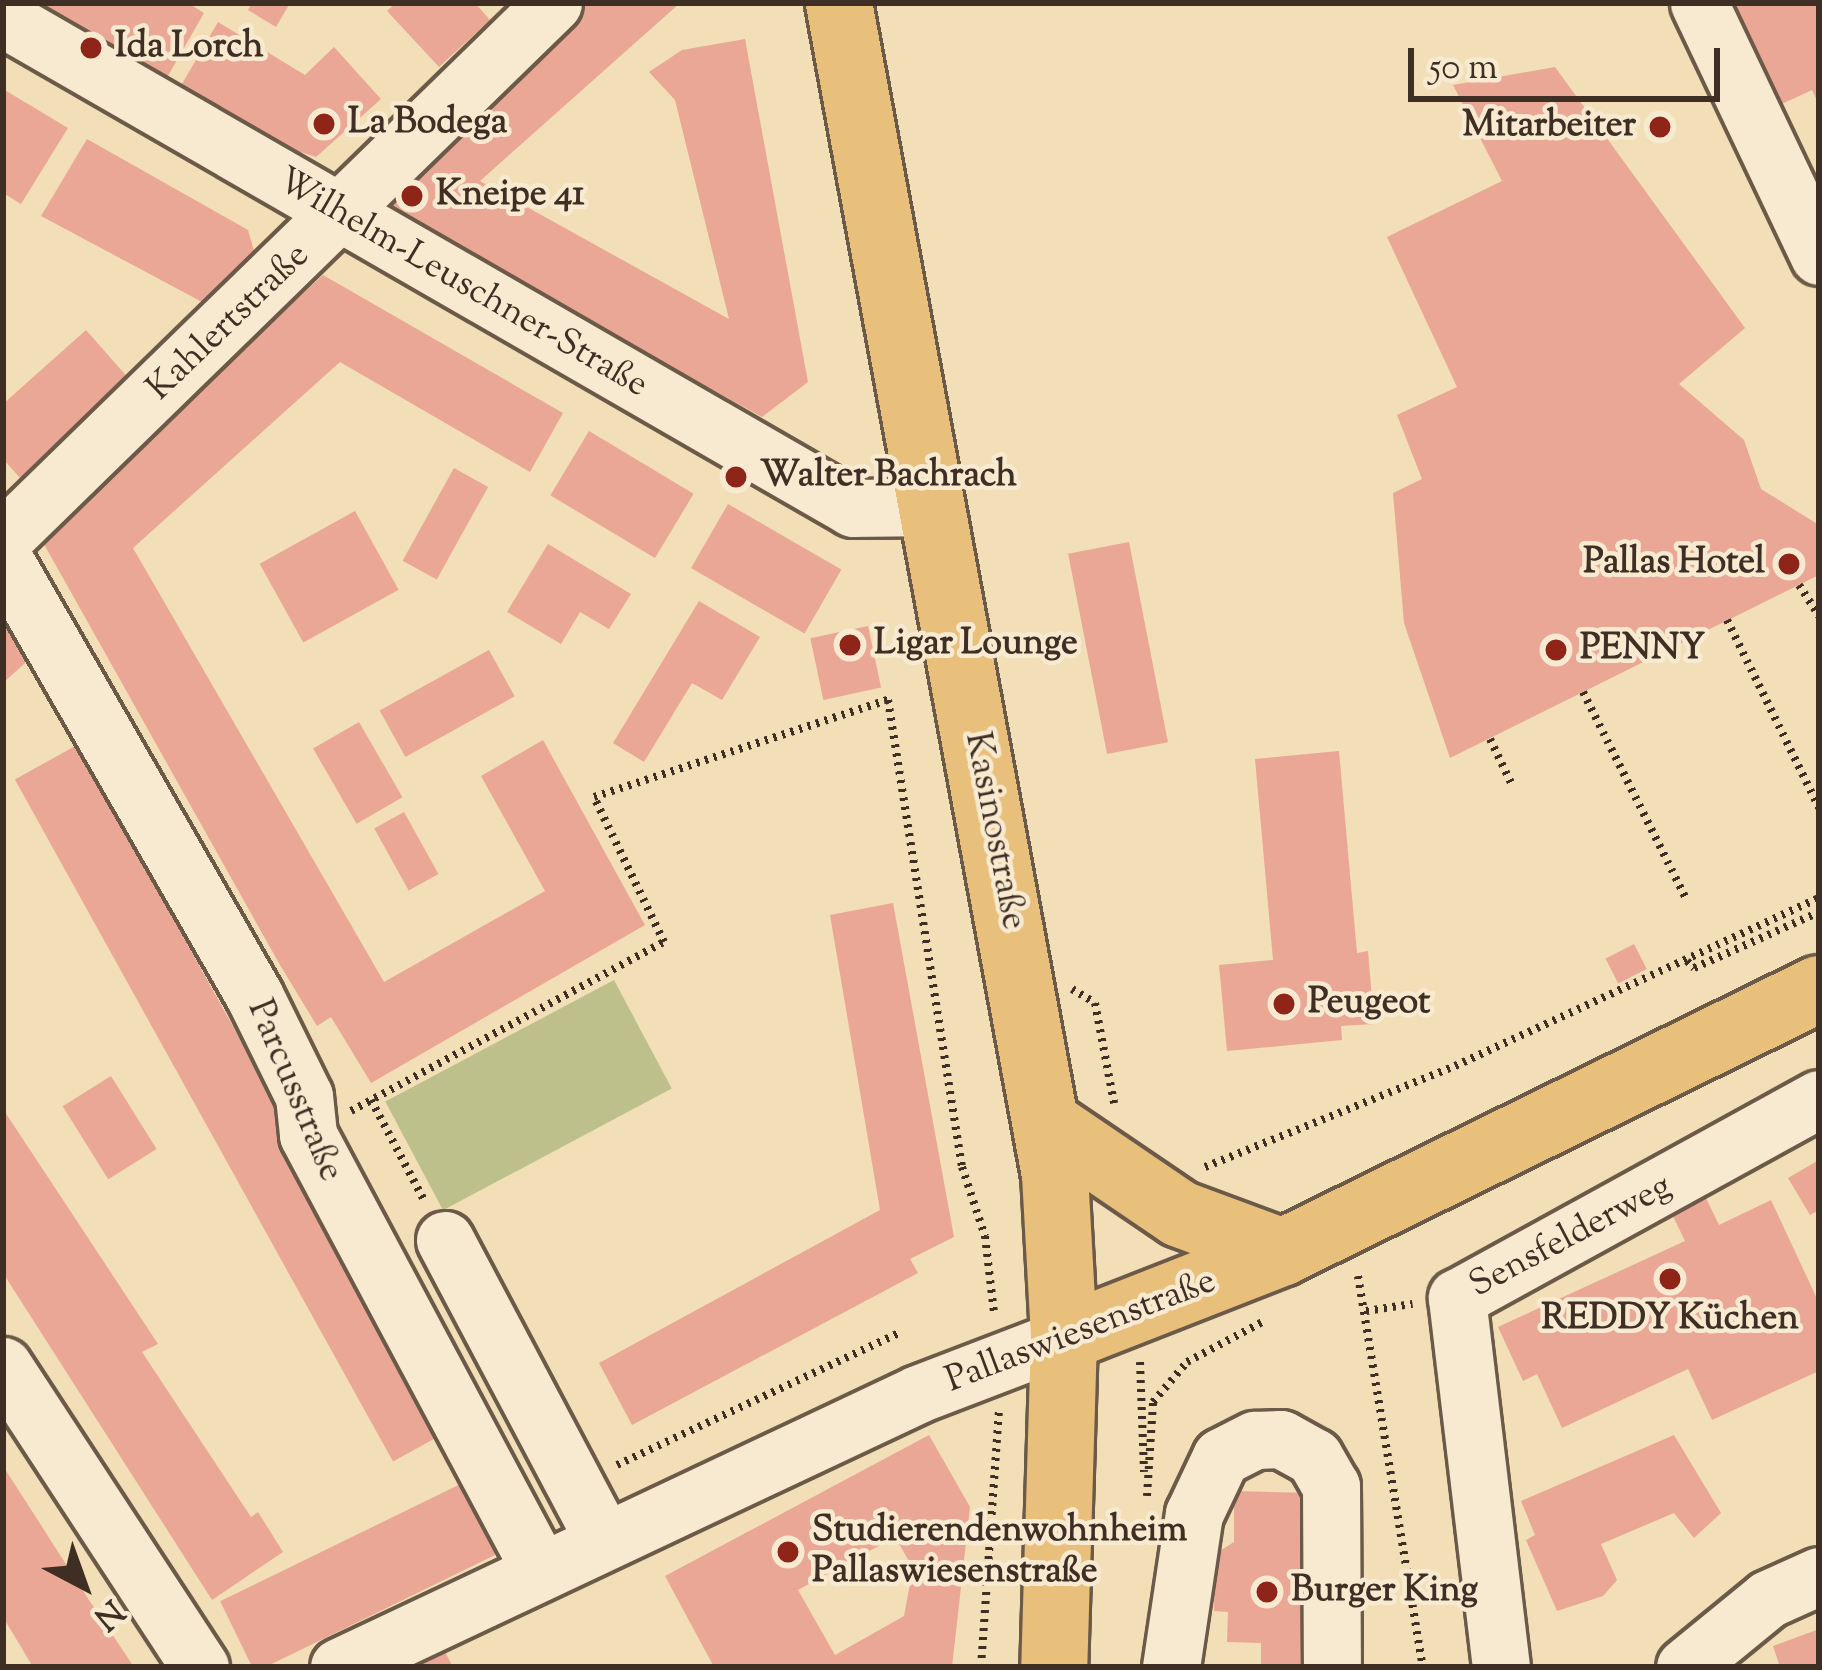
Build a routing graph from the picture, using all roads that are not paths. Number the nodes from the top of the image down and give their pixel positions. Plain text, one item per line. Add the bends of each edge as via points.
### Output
1 (553, 3) edge
2 (839, 3) edge
3 (1699, 3) edge
4 (3, 18) edge
5 (341, 216) junction
6 (1819, 256) edge
7 (934, 507) junction
8 (3, 539) edge
9 (3, 558) edge
10 (1819, 989) edge
11 (1819, 1099) edge
12 (1046, 1123) junction
13 (445, 1240) road end
14 (1283, 1252) junction
15 (1064, 1338) junction
16 (3, 1366) edge
17 (603, 1539) junction
18 (539, 1567) junction
19 (1819, 1576) edge
20 (200, 1667) edge
21 (339, 1667) edge
22 (1054, 1667) edge
23 (1171, 1667) edge
24 (1332, 1667) edge
25 (1501, 1667) edge
26 (1684, 1667) edge

1 - 5 street, Kahlertstraße
2 - 7 main road, Kasinostraße
3 - 6 street
4 - 5 street, Wilhelm-Leuschner-Straße
5 - 7 street, Wilhelm-Leuschner-Straße via 853,508
5 - 8 street, Kahlertstraße
7 - 12 main road, Kasinostraße
9 - 18 street, Parcusstraße
10 - 14 main road, Pallaswiesenstraße
11 - 25 street, Sensfelderweg via 1457,1298
12 - 14 main road via 1180,1214
12 - 15 main road, Kasinostraße
13 - 17 street
14 - 15 main road, Pallaswiesenstraße
15 - 17 street, Pallaswiesenstraße
15 - 22 main road, Kasinostraße
16 - 20 street
17 - 18 street, Pallaswiesenstraße
18 - 21 street, Pallaswiesenstraße
19 - 26 street via 1768,1599
23 - 24 street via 1194,1514 1221,1457 1256,1440 1281,1439 1314,1457 1331,1486

